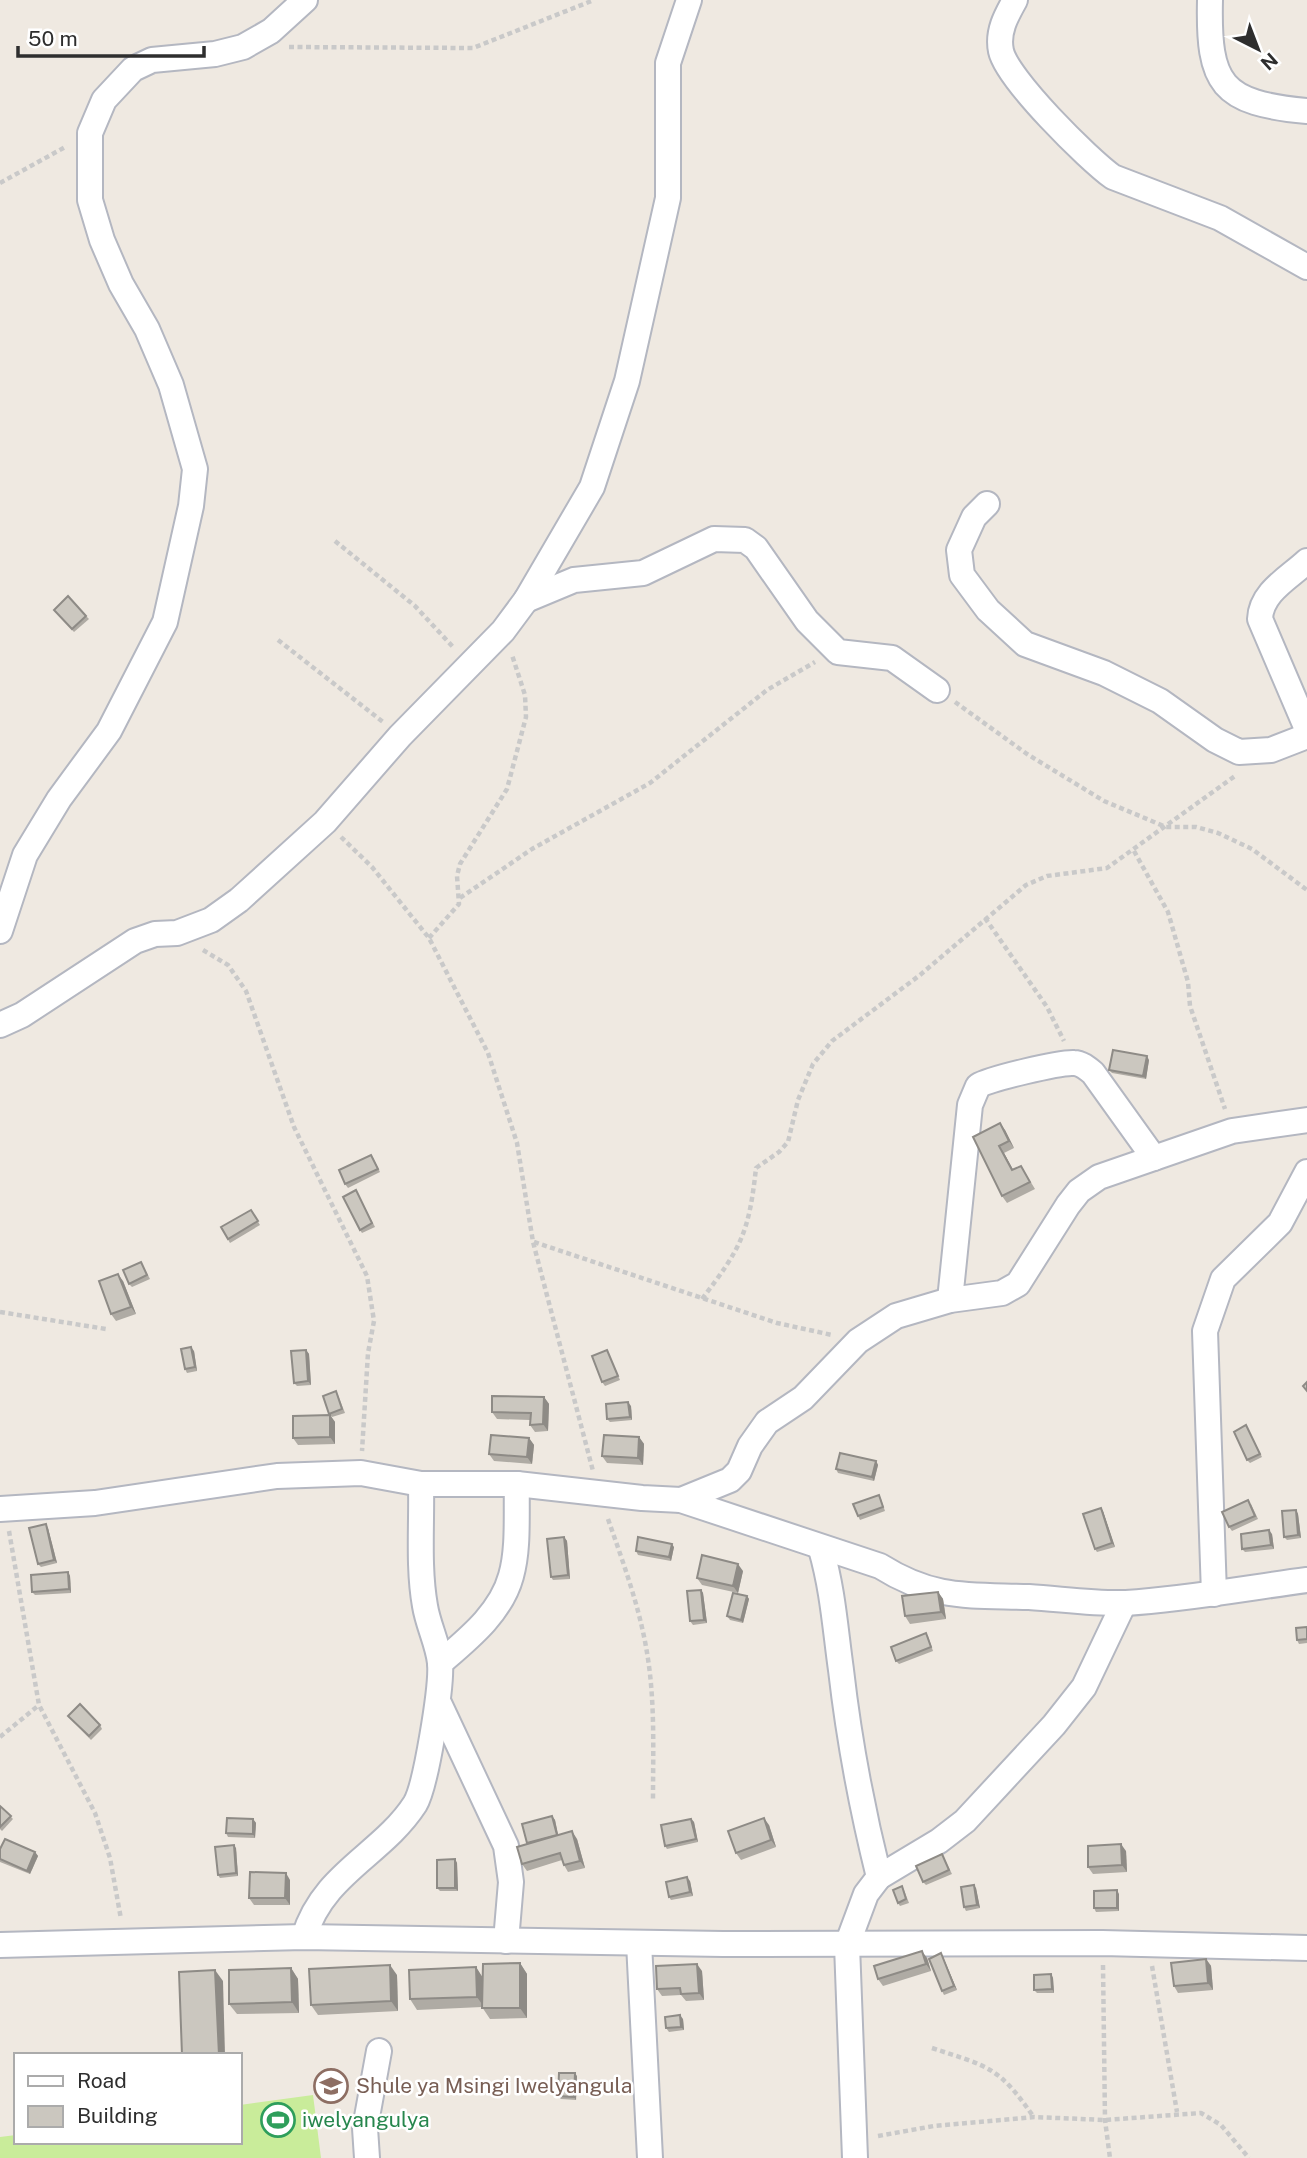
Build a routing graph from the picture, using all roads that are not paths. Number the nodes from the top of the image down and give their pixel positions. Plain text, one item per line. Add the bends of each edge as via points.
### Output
1 (305, 0) edge
2 (689, 0) edge
3 (1015, 0) edge
4 (1210, 0) edge
5 (1307, 111) edge
6 (1307, 267) edge
7 (987, 504) dead end
8 (1307, 561) edge
9 (526, 600) junction
10 (937, 690) road end
11 (1307, 729) edge
12 (1307, 736) edge
13 (0, 931) edge
14 (0, 1025) edge
15 (1307, 1120) edge
16 (1154, 1158) junction
17 (1307, 1172) edge
18 (950, 1300) junction
19 (517, 1483) junction
20 (421, 1484) junction
21 (681, 1500) junction
22 (3, 1509) edge
23 (821, 1549) junction
24 (1307, 1580) edge
25 (1214, 1594) junction
26 (1124, 1603) junction
27 (440, 1663) junction
28 (438, 1701) junction
29 (879, 1877) junction
30 (304, 1937) junction
31 (506, 1941) junction
32 (639, 1943) junction
33 (0, 1945) edge
34 (847, 1945) junction
35 (1307, 1948) edge
36 (379, 2051) dead end
37 (854, 2149) edge
38 (367, 2158) edge
39 (650, 2158) edge

1 - 13 street via 271,31 243,47 152,60 133,69 104,100 90,134 90,200 121,284 171,385 194,469 191,506 165,622 109,731 59,799 26,855
2 - 9 street via 668,63 668,198 627,381 592,487
3 - 6 street via 1000,36 1003,56 1060,130 1099,167 1113,177 1220,218
4 - 5 street via 1209,45 1217,75 1226,88 1251,101
7 - 12 street via 974,517 959,551 962,575 988,610 1026,644 1104,673 1160,701 1239,752 1272,750
8 - 11 street via 1270,593 1260,611
9 - 10 street via 574,580 643,573 714,539 745,540 756,548 807,621 838,652 892,658
9 - 14 street via 503,631 400,736 325,822 239,900 211,920 135,941
15 - 16 street via 1232,1131
16 - 18 street via 1099,1177 1079,1191 1018,1284 1002,1293
16 - 18 street via 1093,1073 1075,1063 990,1079 974,1090
17 - 25 street via 1280,1223 1223,1279 1205,1331
18 - 21 street via 896,1316 858,1340 811,1391 766,1422 730,1480
19 - 20 street
19 - 21 street
19 - 27 street via 511,1576 499,1603 474,1634
20 - 22 street via 361,1473 276,1476 95,1503
20 - 27 street via 424,1605
21 - 23 street
23 - 26 street via 880,1566 909,1584 934,1591 989,1598
23 - 29 street via 833,1593 861,1805
24 - 25 street
25 - 26 street
26 - 29 street via 1084,1687 1046,1734 965,1821
27 - 28 street
28 - 30 street via 417,1802 399,1825 320,1899
28 - 31 street via 506,1846 511,1882
29 - 34 street via 866,1894
30 - 31 street
30 - 33 street
31 - 32 street
32 - 34 street
32 - 39 street
34 - 35 street via 1102,1943
34 - 37 street
36 - 38 street via 365,2128

